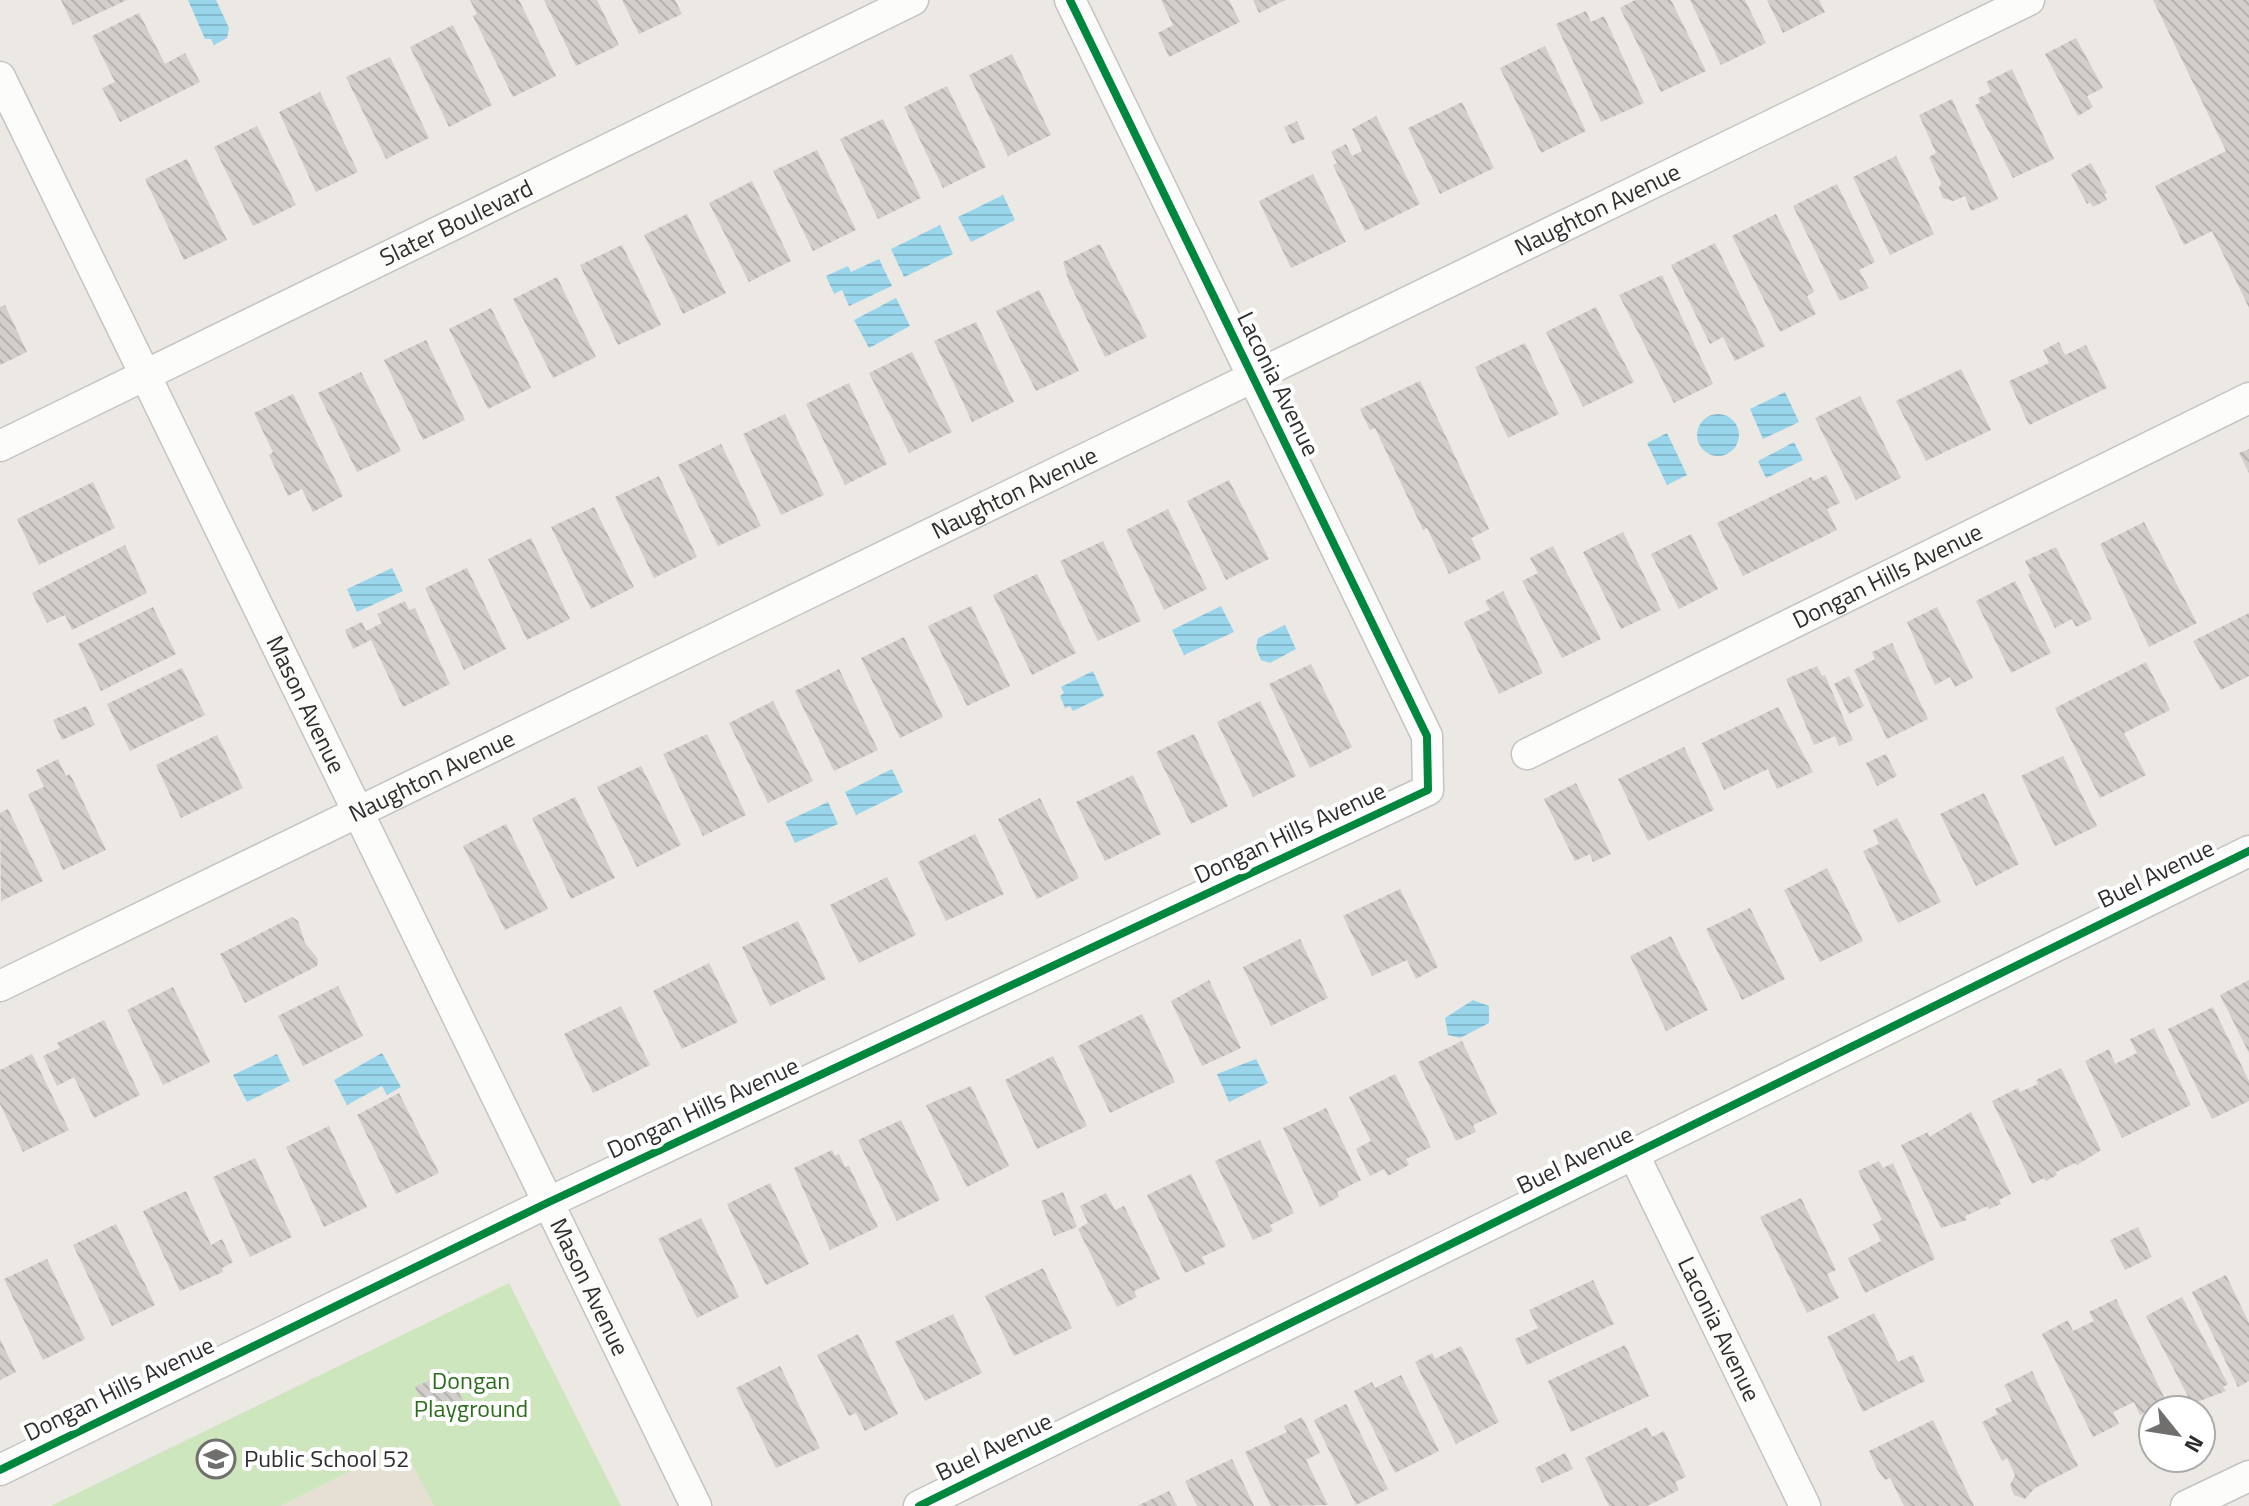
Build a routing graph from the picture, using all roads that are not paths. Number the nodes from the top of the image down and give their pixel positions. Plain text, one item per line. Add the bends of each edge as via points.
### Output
1 (913, 0) edge
2 (1070, 0) edge
3 (2029, 0) edge
4 (0, 77) edge
5 (144, 375) junction
6 (1252, 375) junction
7 (2249, 398) edge
8 (0, 446) edge
9 (1527, 754) dead end
10 (1428, 790) joint
11 (357, 812) junction
12 (2249, 851) edge
13 (0, 986) edge
14 (1633, 1153) junction
15 (547, 1203) junction
16 (0, 1470) edge
17 (2249, 1476) edge
18 (696, 1506) edge
19 (919, 1506) edge
20 (1805, 1506) edge
21 (2186, 1506) edge

1 - 5 street, Slater Boulevard
2 - 6 street, Laconia Avenue
3 - 6 street, Naughton Avenue
4 - 5 street, Mason Avenue
5 - 8 street, Slater Boulevard
5 - 11 street, Mason Avenue
6 - 10 street, Laconia Avenue via 1427,736
6 - 11 street, Naughton Avenue
7 - 9 street, Dongan Hills Avenue
10 - 15 street, Dongan Hills Avenue
11 - 13 street, Naughton Avenue
11 - 15 street, Mason Avenue
12 - 14 street, Buel Avenue
14 - 19 street, Buel Avenue
14 - 20 street, Laconia Avenue
15 - 16 street, Dongan Hills Avenue
15 - 18 street, Mason Avenue
17 - 21 street

